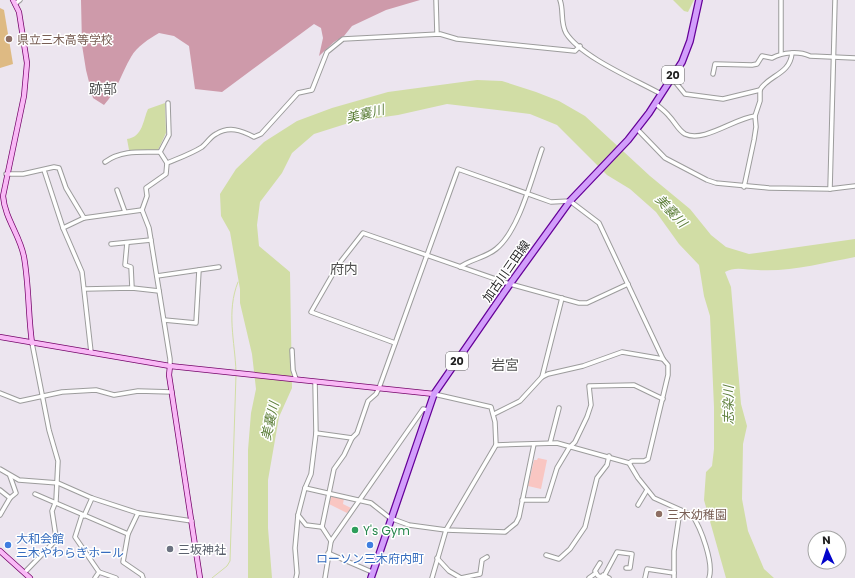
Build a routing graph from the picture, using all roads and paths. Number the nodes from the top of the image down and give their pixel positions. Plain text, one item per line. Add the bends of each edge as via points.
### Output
1 (20, 0) edge
2 (436, 0) edge
3 (560, 0) edge
4 (699, 0) edge
5 (781, 0) edge
6 (835, 0) edge
7 (14, 2) edge
8 (437, 34) junction
9 (580, 46) junction
10 (792, 53) junction
11 (780, 54) junction
12 (834, 57) junction
13 (855, 58) edge
14 (713, 74) dead end
15 (672, 78) junction
16 (760, 90) junction
17 (662, 94) junction
18 (168, 103) dead end
19 (655, 104) junction
20 (755, 116) junction
21 (637, 129) junction
22 (542, 148) dead end
23 (160, 152) junction
24 (105, 162) dead end
25 (167, 163) junction
26 (44, 170) junction
27 (6, 174) junction
28 (744, 186) junction
29 (855, 186) edge
30 (830, 189) junction
31 (117, 190) dead end
32 (527, 193) junction
33 (2, 196) edge
34 (570, 201) junction
35 (142, 210) junction
36 (125, 212) junction
37 (84, 218) junction
38 (63, 228) junction
39 (151, 240) junction
40 (127, 242) junction
41 (111, 244) dead end
42 (426, 255) junction
43 (219, 267) dead end
44 (460, 267) junction
45 (199, 270) junction
46 (157, 276) junction
47 (510, 284) junction
48 (628, 284) junction
49 (132, 288) junction
50 (85, 289) junction
51 (159, 291) junction
52 (562, 298) junction
53 (164, 320) junction
54 (0, 337) edge
55 (32, 343) junction
56 (395, 343) junction
57 (292, 350) dead end
58 (91, 352) junction
59 (662, 359) junction
60 (170, 366) junction
61 (542, 377) junction
62 (296, 379) junction
63 (315, 382) junction
64 (379, 388) junction
65 (172, 392) junction
66 (0, 393) edge
67 (434, 394) junction
68 (42, 396) junction
69 (663, 399) junction
70 (559, 408) dead end
71 (428, 410) junction
72 (494, 414) junction
73 (316, 433) junction
74 (352, 438) junction
75 (550, 443) junction
76 (534, 444) junction
77 (496, 445) junction
78 (572, 446) junction
79 (609, 456) junction
80 (629, 463) junction
81 (0, 469) edge
82 (10, 476) junction
83 (58, 483) junction
84 (305, 488) junction
85 (0, 490) edge
86 (647, 490) junction
87 (35, 494) dead end
88 (329, 494) junction
89 (10, 498) junction
90 (92, 498) junction
91 (359, 499) junction
92 (522, 500) junction
93 (55, 503) junction
94 (638, 505) dead end
95 (680, 510) junction
96 (138, 513) junction
97 (0, 515) edge
98 (83, 516) junction
99 (298, 516) junction
100 (390, 518) junction
101 (192, 521) junction
102 (322, 527) junction
103 (446, 530) junction
104 (128, 534) junction
105 (331, 541) junction
106 (0, 550) edge
107 (328, 553) junction
108 (546, 555) dead end
109 (487, 557) dead end
110 (437, 558) junction
111 (600, 563) dead end
112 (626, 568) dead end
113 (24, 572) junction
114 (100, 572) junction
115 (596, 573) junction
116 (674, 573) junction
117 (371, 575) edge
118 (603, 577) edge
119 (30, 578) edge
120 (95, 578) edge
121 (116, 578) edge
122 (143, 578) edge
123 (200, 578) edge
124 (296, 578) edge
125 (325, 578) edge
126 (432, 578) edge
127 (461, 578) edge
128 (589, 578) edge
129 (609, 578) edge
130 (645, 578) edge
131 (674, 578) edge
132 (709, 578) edge

1 - 7 street
2 - 8 street
3 - 9 street via 562,22 566,32
4 - 15 main road, 加古川三田線 / 20 via 690,41
5 - 11 street
6 - 12 street
7 - 27 street via 21,22 27,63 24,96
8 - 9 street via 457,40 575,51
8 - 25 street via 343,39 326,52 312,90 298,93 260,134 254,136 241,129 231,129 216,134 203,146
9 - 17 street via 589,55
10 - 11 street
10 - 12 street
10 - 16 street via 792,58 781,73 769,80
11 - 14 street via 772,58 762,56 757,64 752,65 716,64
12 - 13 street
12 - 30 street
15 - 16 street via 685,94 695,96 723,99
15 - 17 main road, 加古川三田線 / 20
16 - 20 street via 760,101
17 - 19 main road, 加古川三田線 / 20
18 - 23 street via 169,135
19 - 20 street via 684,134 690,136 706,135 726,125
19 - 21 main road, 加古川三田線 / 20
20 - 28 street via 755,134
21 - 28 street via 665,158 707,180
21 - 34 main road, 加古川三田線 / 20
22 - 32 street
23 - 24 street via 130,152 114,155
23 - 25 street
25 - 35 street via 166,174 146,188 147,196
26 - 27 street
26 - 37 street via 60,168 66,188
26 - 38 street
27 - 33 street
28 - 30 street
29 - 30 street
31 - 36 street
32 - 34 street via 551,202
32 - 42 street via 458,169
32 - 44 street via 513,228 497,249
33 - 55 street via 5,211 24,257
34 - 47 main road, 加古川三田線 / 20
34 - 48 street via 599,223
35 - 36 street
35 - 39 street
36 - 37 street
37 - 38 street
38 - 50 street via 82,272
39 - 40 street
39 - 46 street
40 - 41 street
40 - 49 street via 125,265 131,267
42 - 44 street
42 - 56 street
42 - 56 street via 363,233 338,265 310,312
43 - 45 street
44 - 47 street
45 - 46 street
45 - 53 street via 196,323
46 - 51 street
47 - 52 street
47 - 67 main road, 加古川三田線 / 20
48 - 52 street via 587,303
48 - 59 street
49 - 50 street
49 - 51 street
50 - 58 street
51 - 53 street
52 - 61 street
53 - 60 street
54 - 55 street
55 - 58 street
55 - 68 street
56 - 64 street
57 - 62 street
58 - 60 street
59 - 61 street via 622,352
59 - 69 street via 668,364
60 - 62 street
60 - 65 street
61 - 72 street via 520,401
62 - 63 street
63 - 64 street
63 - 73 street
64 - 67 street
64 - 74 street via 368,401 357,432
65 - 68 street via 138,391 114,395 96,390
65 - 101 street
66 - 68 street via 20,401
67 - 71 main road, 加古川三田線 / 20
67 - 72 street via 491,407
68 - 83 street via 58,461
69 - 78 street via 634,385 589,386 590,405 587,417
69 - 80 street via 648,459
70 - 75 street
71 - 91 street via 423,409
71 - 100 main road, 加古川三田線 / 20
72 - 77 street
73 - 74 street
73 - 84 street via 311,474
74 - 88 street via 334,469
75 - 76 street
75 - 78 street
76 - 77 street
76 - 92 street
77 - 103 street
78 - 79 street
78 - 92 street via 557,468 547,500
79 - 80 street
79 - 108 street via 607,465 597,478 585,528 570,550 559,559
80 - 86 street
81 - 82 street
82 - 83 street via 19,480
82 - 89 street via 16,493
83 - 90 street
83 - 93 street
84 - 88 street
84 - 99 street
85 - 89 street
86 - 94 street
86 - 95 street via 654,498
87 - 93 street
88 - 91 street
88 - 102 street
89 - 97 street
90 - 96 street
90 - 98 street
91 - 100 street via 371,503
91 - 105 street
92 - 103 street via 516,523 505,532
93 - 98 street
93 - 113 street via 52,511 56,537 54,542
95 - 116 street via 674,551
95 - 132 street via 695,519 707,551
96 - 101 street
96 - 104 street
98 - 104 street
98 - 114 street via 75,537
99 - 102 street via 306,525
99 - 124 street
100 - 103 street via 409,525
100 - 117 main road, 加古川三田線 / 20
101 - 123 street
102 - 105 street
103 - 110 street
104 - 122 street via 123,562
105 - 107 street
106 - 113 street
107 - 117 street
107 - 125 street
109 - 127 street via 482,560 480,574
110 - 126 street
110 - 127 street
111 - 115 street
112 - 118 street via 630,568 632,554 617,552
113 - 119 street
114 - 120 street
114 - 121 street
115 - 118 street
115 - 128 street
116 - 130 street via 648,569
116 - 131 street
118 - 129 street

